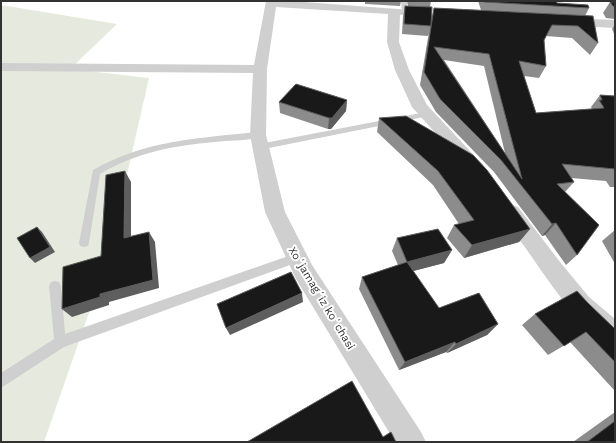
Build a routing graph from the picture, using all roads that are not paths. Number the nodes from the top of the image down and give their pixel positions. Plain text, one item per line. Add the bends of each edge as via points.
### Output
1 (271, 2) edge
2 (401, 8) edge
3 (418, 13) edge
4 (553, 22) edge
5 (615, 24) edge
6 (1, 66) edge
7 (260, 69) junction
8 (426, 114) junction
9 (259, 141) junction
10 (487, 178) edge
11 (501, 198) edge
12 (84, 243) dead end
13 (297, 258) junction
14 (55, 286) dead end
15 (615, 335) edge
16 (60, 342) junction
17 (1, 381) edge
18 (411, 442) edge

1 - 2 street
1 - 7 street, Xoʻjamagʻiz koʻchasi
2 - 3 street
2 - 8 street via 393,42 402,70
4 - 5 street
6 - 7 street
7 - 9 street, Xoʻjamagʻiz koʻchasi
8 - 9 lane
8 - 10 street
9 - 12 lane via 166,145 113,161 96,172
9 - 13 street, Xoʻjamagʻiz koʻchasi via 275,212
11 - 15 street via 552,270 581,305
13 - 16 lane
13 - 18 street, Xoʻjamagʻiz koʻchasi
14 - 16 lane
16 - 17 lane

